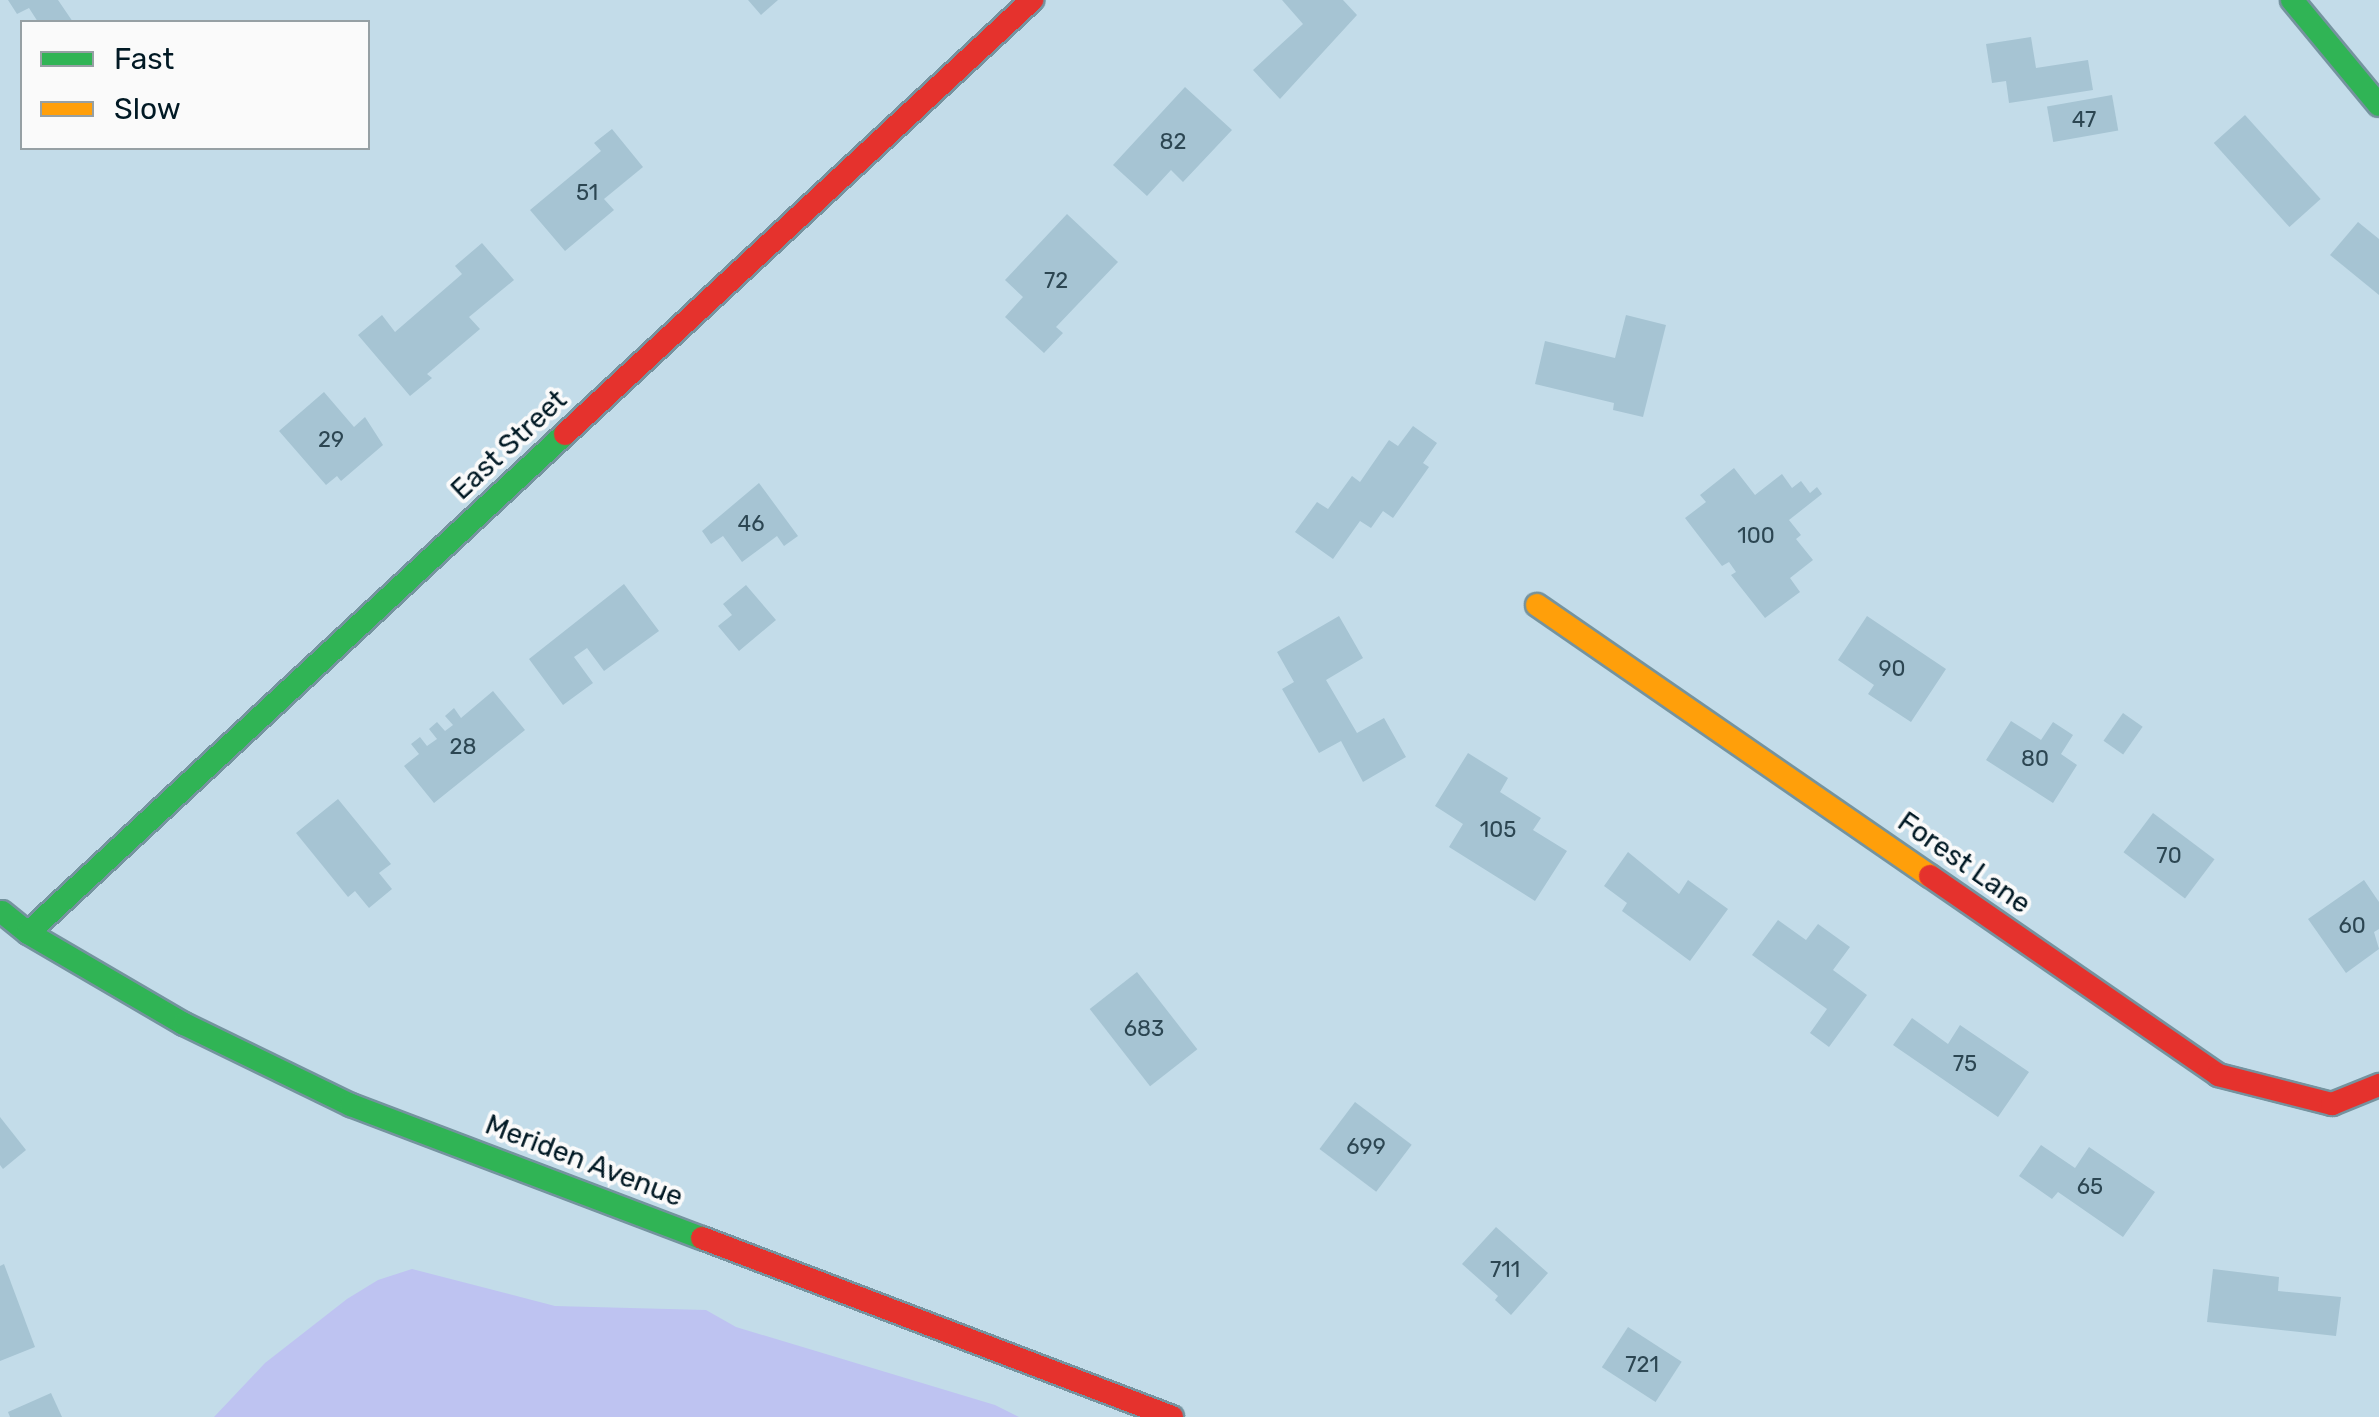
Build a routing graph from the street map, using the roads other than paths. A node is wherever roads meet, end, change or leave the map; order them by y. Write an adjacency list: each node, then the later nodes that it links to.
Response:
1 (1032, 0): 6 (street, East Street)
2 (2292, 0): 3 (street)
3 (2379, 105)
4 (1538, 605): 7 (street, Forest Lane)
5 (0, 910): 6 (street, Meriden Avenue)
6 (28, 933): 8 (street, Meriden Avenue)
7 (2379, 1085)
8 (1172, 1417)

